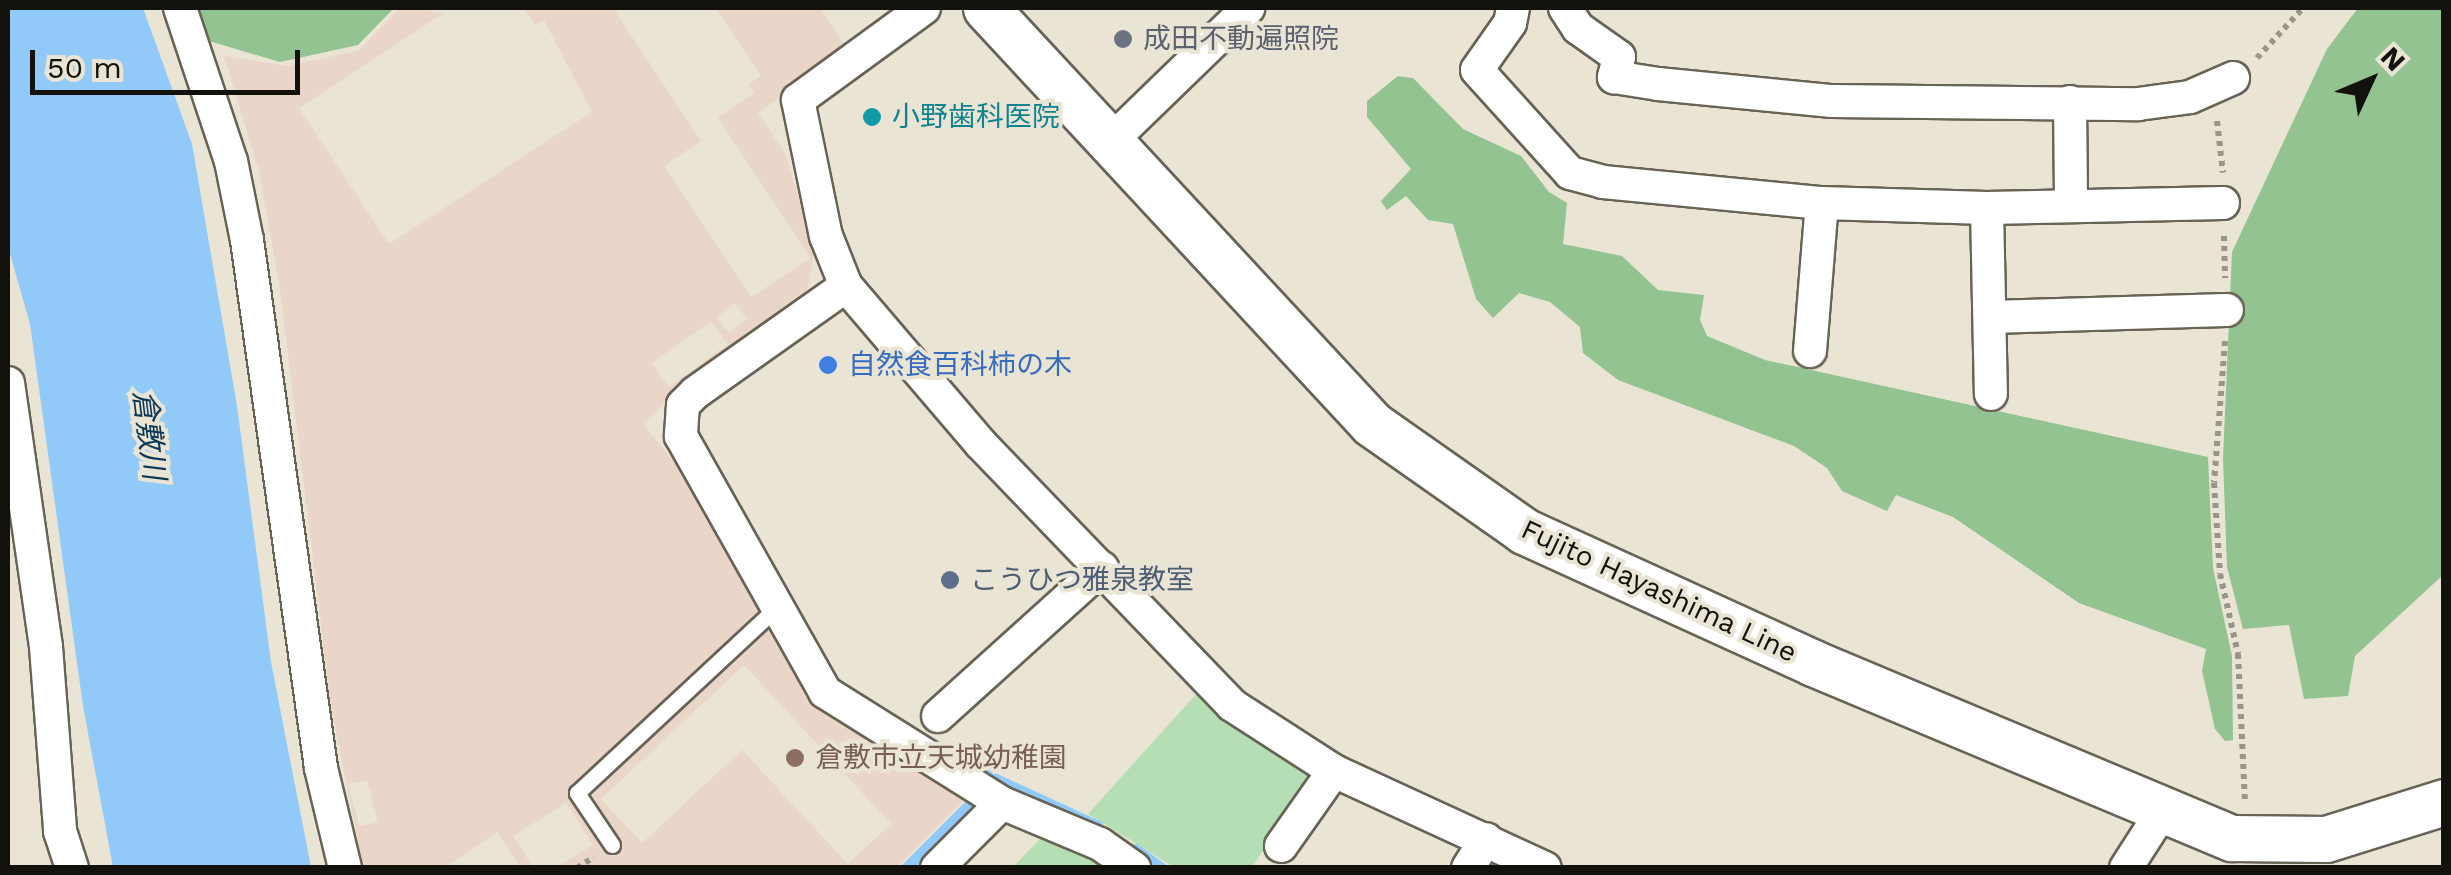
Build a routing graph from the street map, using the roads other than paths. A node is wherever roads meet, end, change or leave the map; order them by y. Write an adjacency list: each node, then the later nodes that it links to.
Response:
1 (180, 8): 32 (street)
2 (924, 8): 14 (street)
3 (986, 8): 9 (main road, Fujito Hayashima Line)
4 (1248, 8): 9 (street)
5 (1513, 8): 10 (street)
6 (1565, 8): 8 (street)
7 (2233, 78): 8 (street)
8 (2070, 102): 11 (street)
9 (1112, 140): 26 (main road, Fujito Hayashima Line)
10 (1822, 203): 13 (street); 17 (street)
11 (2070, 204): 12 (street); 13 (street)
12 (2222, 204)
13 (1987, 208): 16 (street)
14 (846, 286): 20 (street); 21 (street)
15 (2227, 310): 16 (street)
16 (1990, 317): 19 (street)
17 (1810, 352)
18 (8, 383): 31 (street)
19 (1991, 394)
20 (1102, 568): 22 (street); 23 (street)
21 (776, 608): 25 (street); 28 (lane)
22 (938, 716)
23 (1334, 771): 27 (street); 29 (street)
24 (2444, 802): 30 (main road, Fujito Hayashima Line)
25 (1002, 803): 33 (street); 34 (street)
26 (2162, 812): 30 (main road, Fujito Hayashima Line); 37 (street)
27 (1486, 839): 35 (street); 36 (street)
28 (612, 845)
29 (1281, 846)
30 (2250, 849)
31 (72, 868)
32 (345, 868)
33 (937, 868)
34 (1134, 868)
35 (1468, 868)
36 (1544, 868)
37 (2126, 868)

